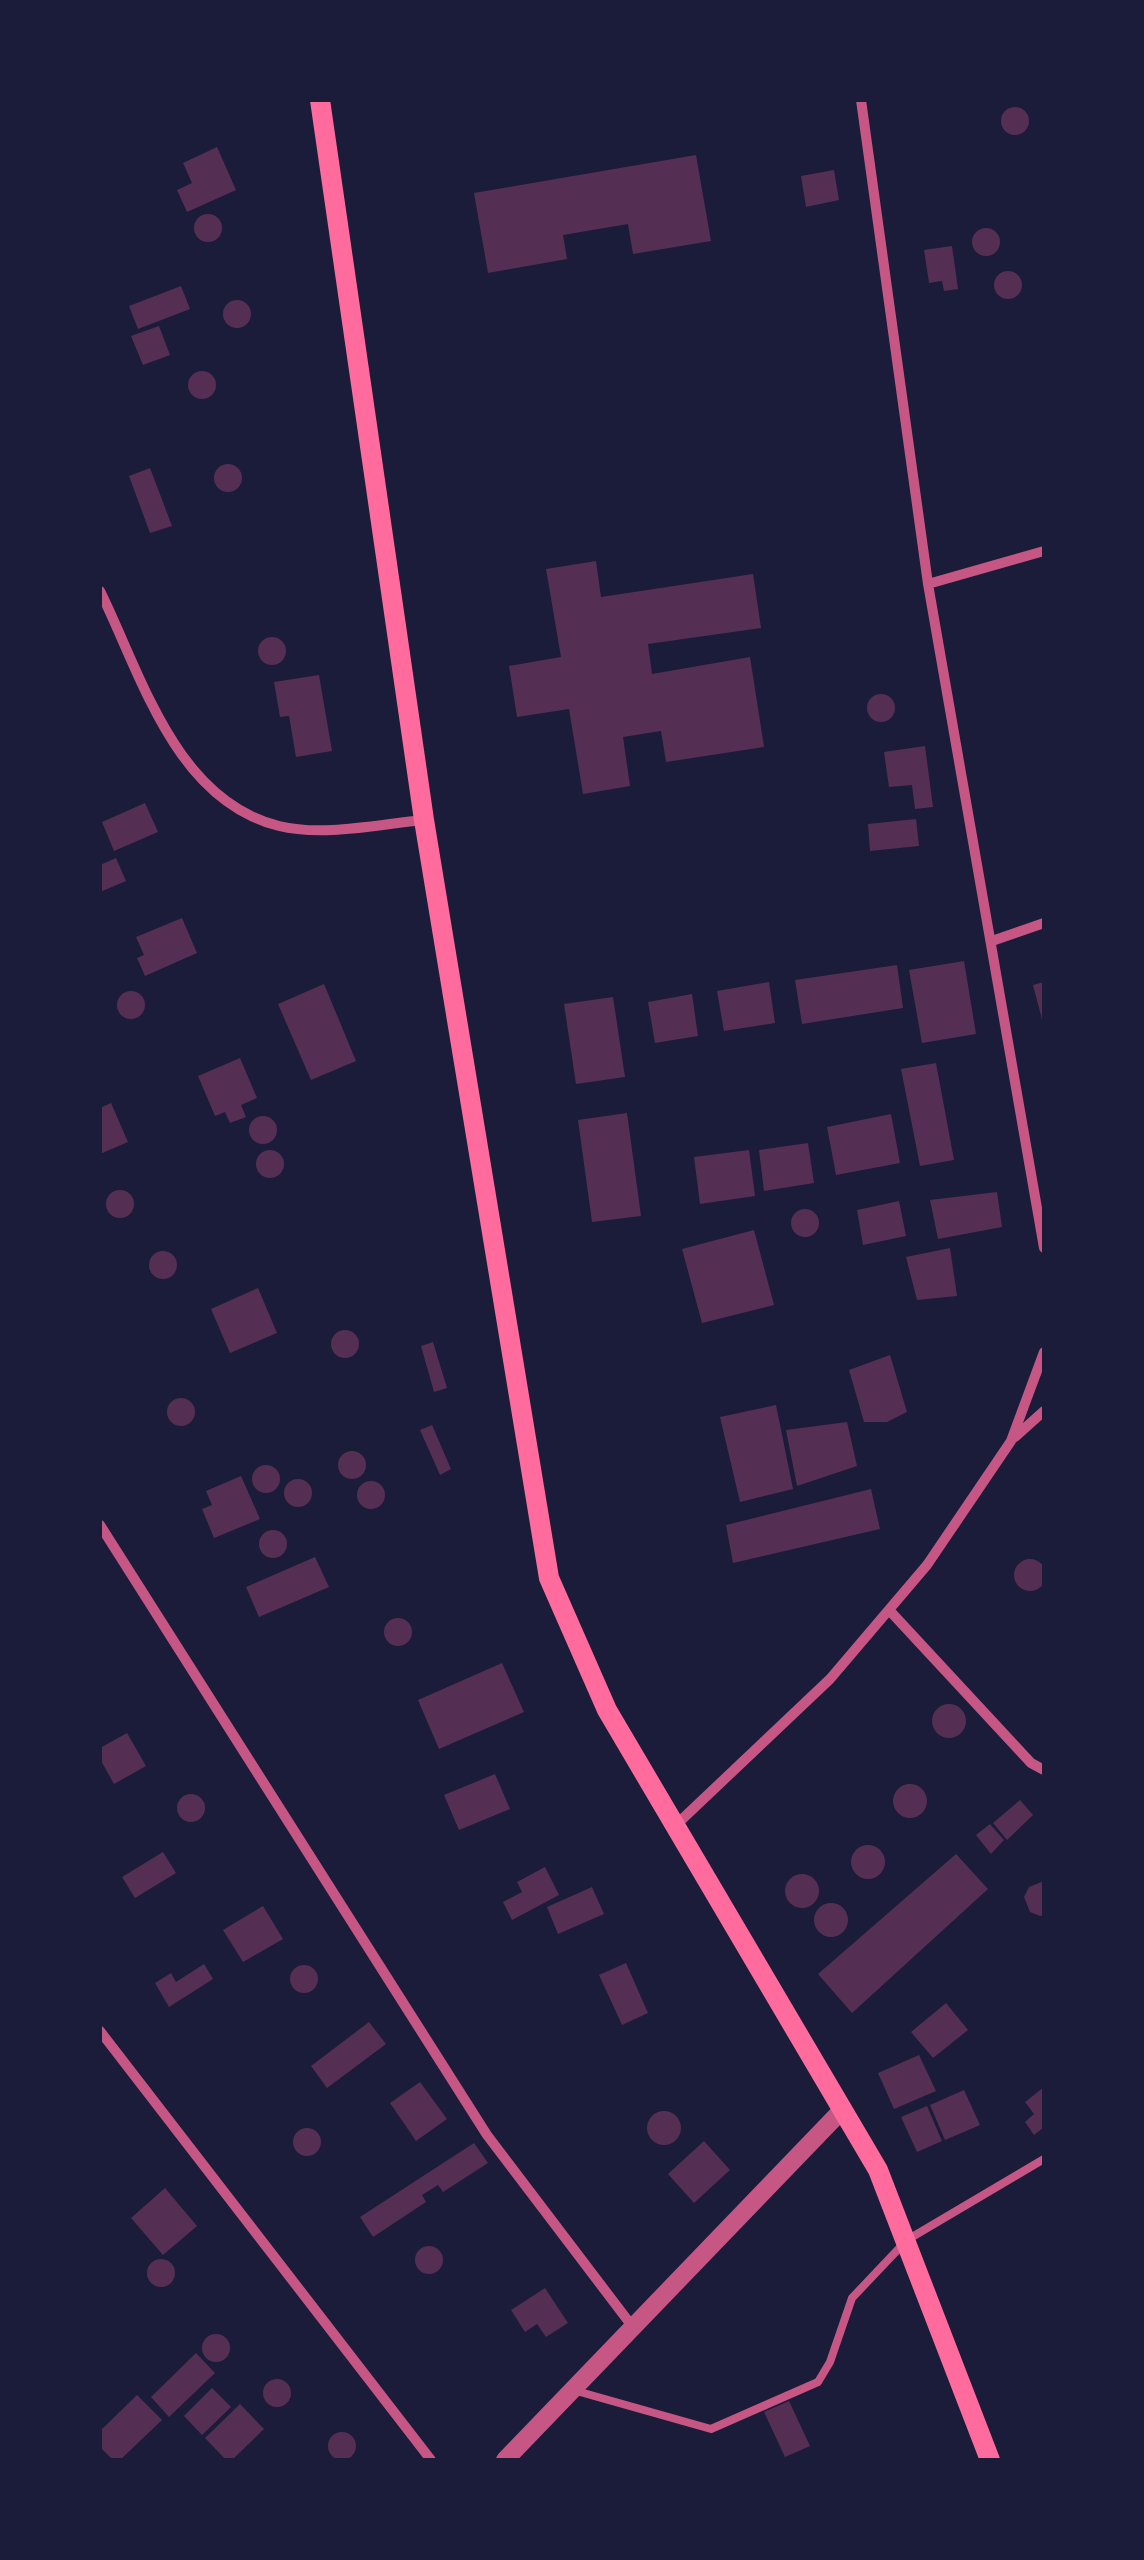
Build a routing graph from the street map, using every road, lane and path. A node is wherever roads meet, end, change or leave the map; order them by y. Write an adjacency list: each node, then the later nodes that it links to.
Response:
1 (320, 100): 6 (main road)
2 (861, 100): 4 (street)
3 (1044, 551): 4 (street)
4 (928, 584): 8 (street)
5 (100, 591): 6 (street)
6 (424, 820): 16 (main road)
7 (1044, 923): 8 (street)
8 (992, 940): 9 (street)
9 (1044, 1248)
10 (1044, 1352): 12 (street)
11 (1044, 1411): 12 (street)
12 (1011, 1441): 14 (street)
13 (100, 1526): 21 (street)
14 (890, 1611): 15 (street); 16 (street)
15 (1044, 1770)
16 (676, 1825): 18 (main road)
17 (100, 2031): 23 (street)
18 (844, 2109): 20 (main road); 21 (street)
19 (1044, 2159): 20 (lane)
20 (907, 2240): 22 (lane); 25 (main road)
21 (632, 2326): 22 (street)
22 (573, 2390): 24 (street)
23 (431, 2460)
24 (505, 2460)
25 (990, 2460)

